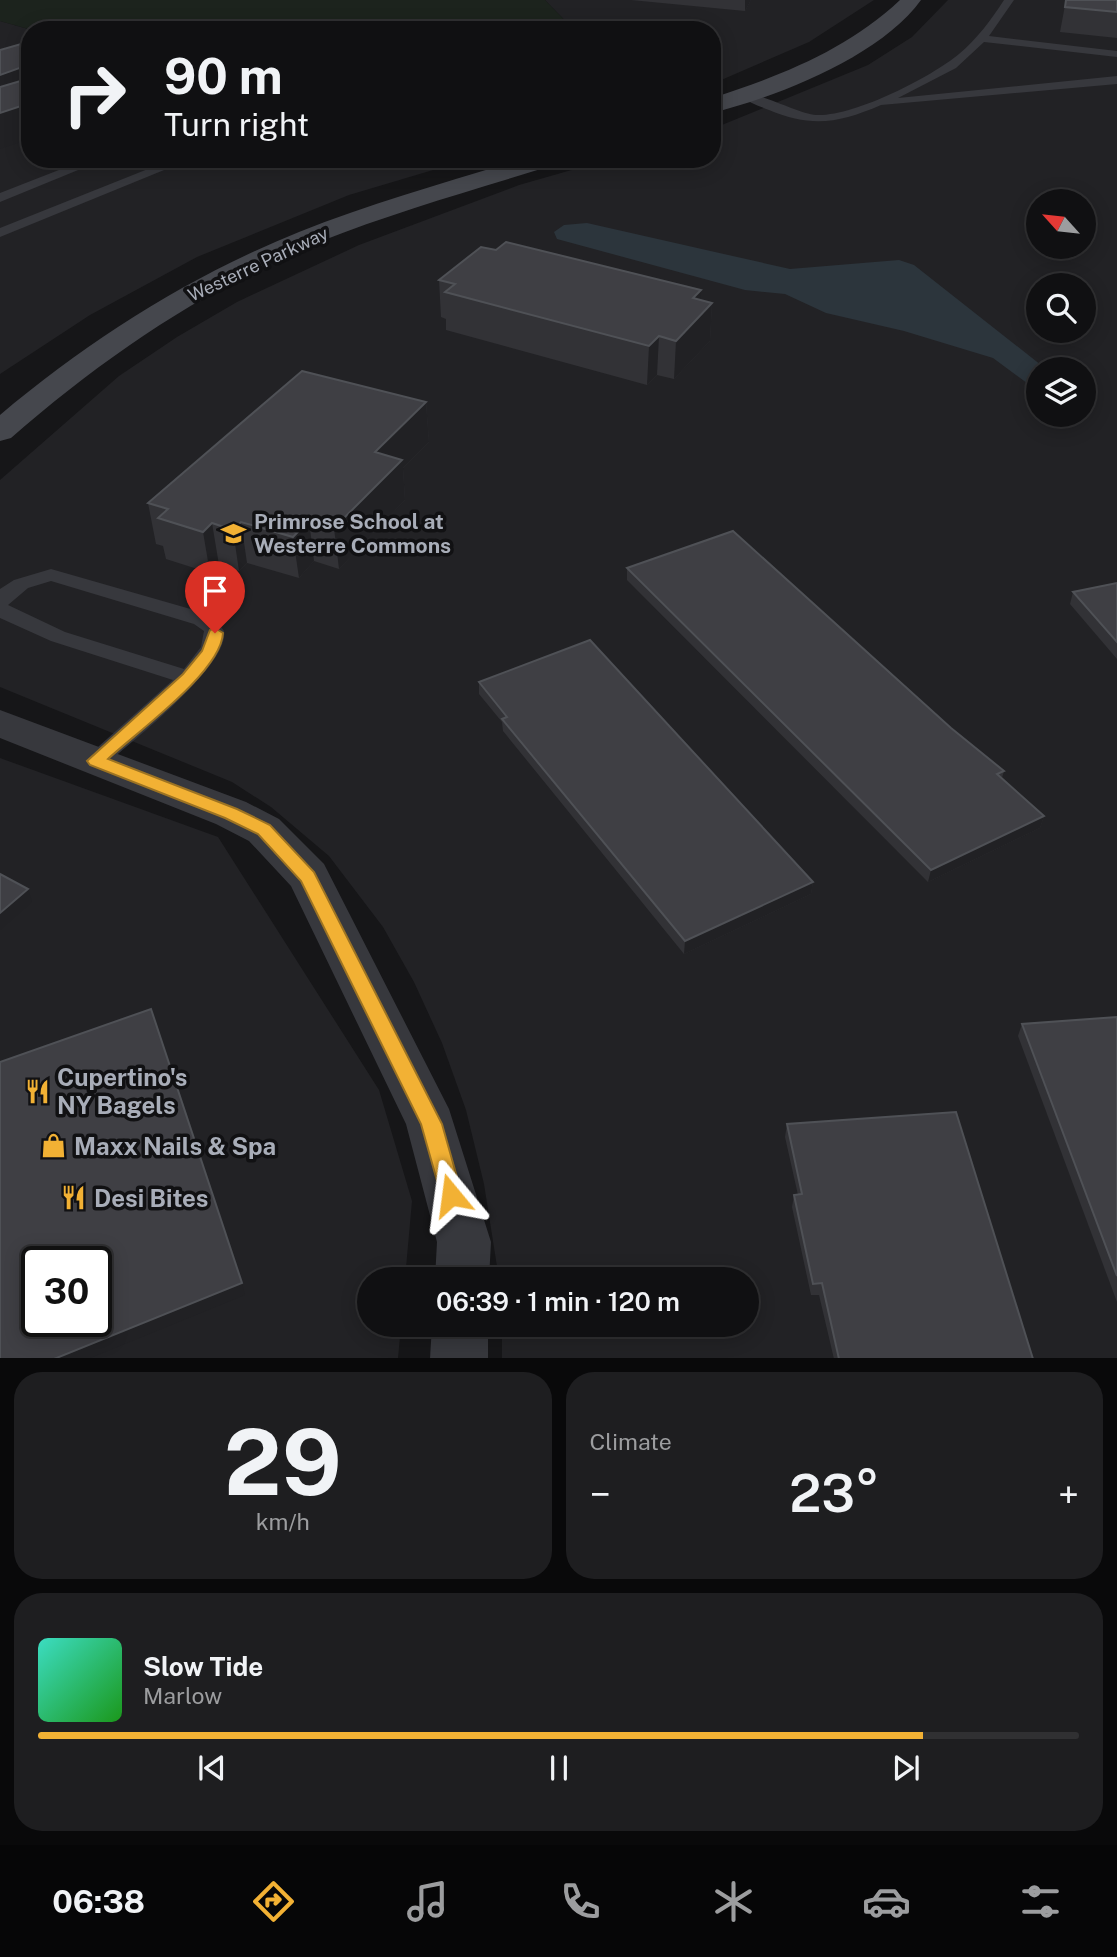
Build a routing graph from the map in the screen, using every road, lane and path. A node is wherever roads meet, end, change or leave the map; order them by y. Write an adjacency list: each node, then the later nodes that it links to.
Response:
1 (911, 0): 6 (street)
2 (1009, 0): 3 (lane)
3 (981, 38): 4 (lane); 8 (lane)
4 (1117, 54)
5 (1117, 80): 8 (lane)
6 (746, 95): 7 (street); 8 (lane)
7 (721, 103)
8 (872, 104)
9 (76, 168): 12 (lane)
10 (162, 168): 13 (lane)
11 (520, 168): 14 (street, Westerre Parkway)
12 (0, 198)
13 (0, 233)
14 (0, 431)
15 (0, 602): 17 (lane)
16 (0, 608): 17 (lane)
17 (188, 678): 19 (lane)
18 (0, 723): 19 (street)
19 (96, 761): 20 (street)
20 (463, 1267)
21 (460, 1337): 22 (street)
22 (459, 1358)

